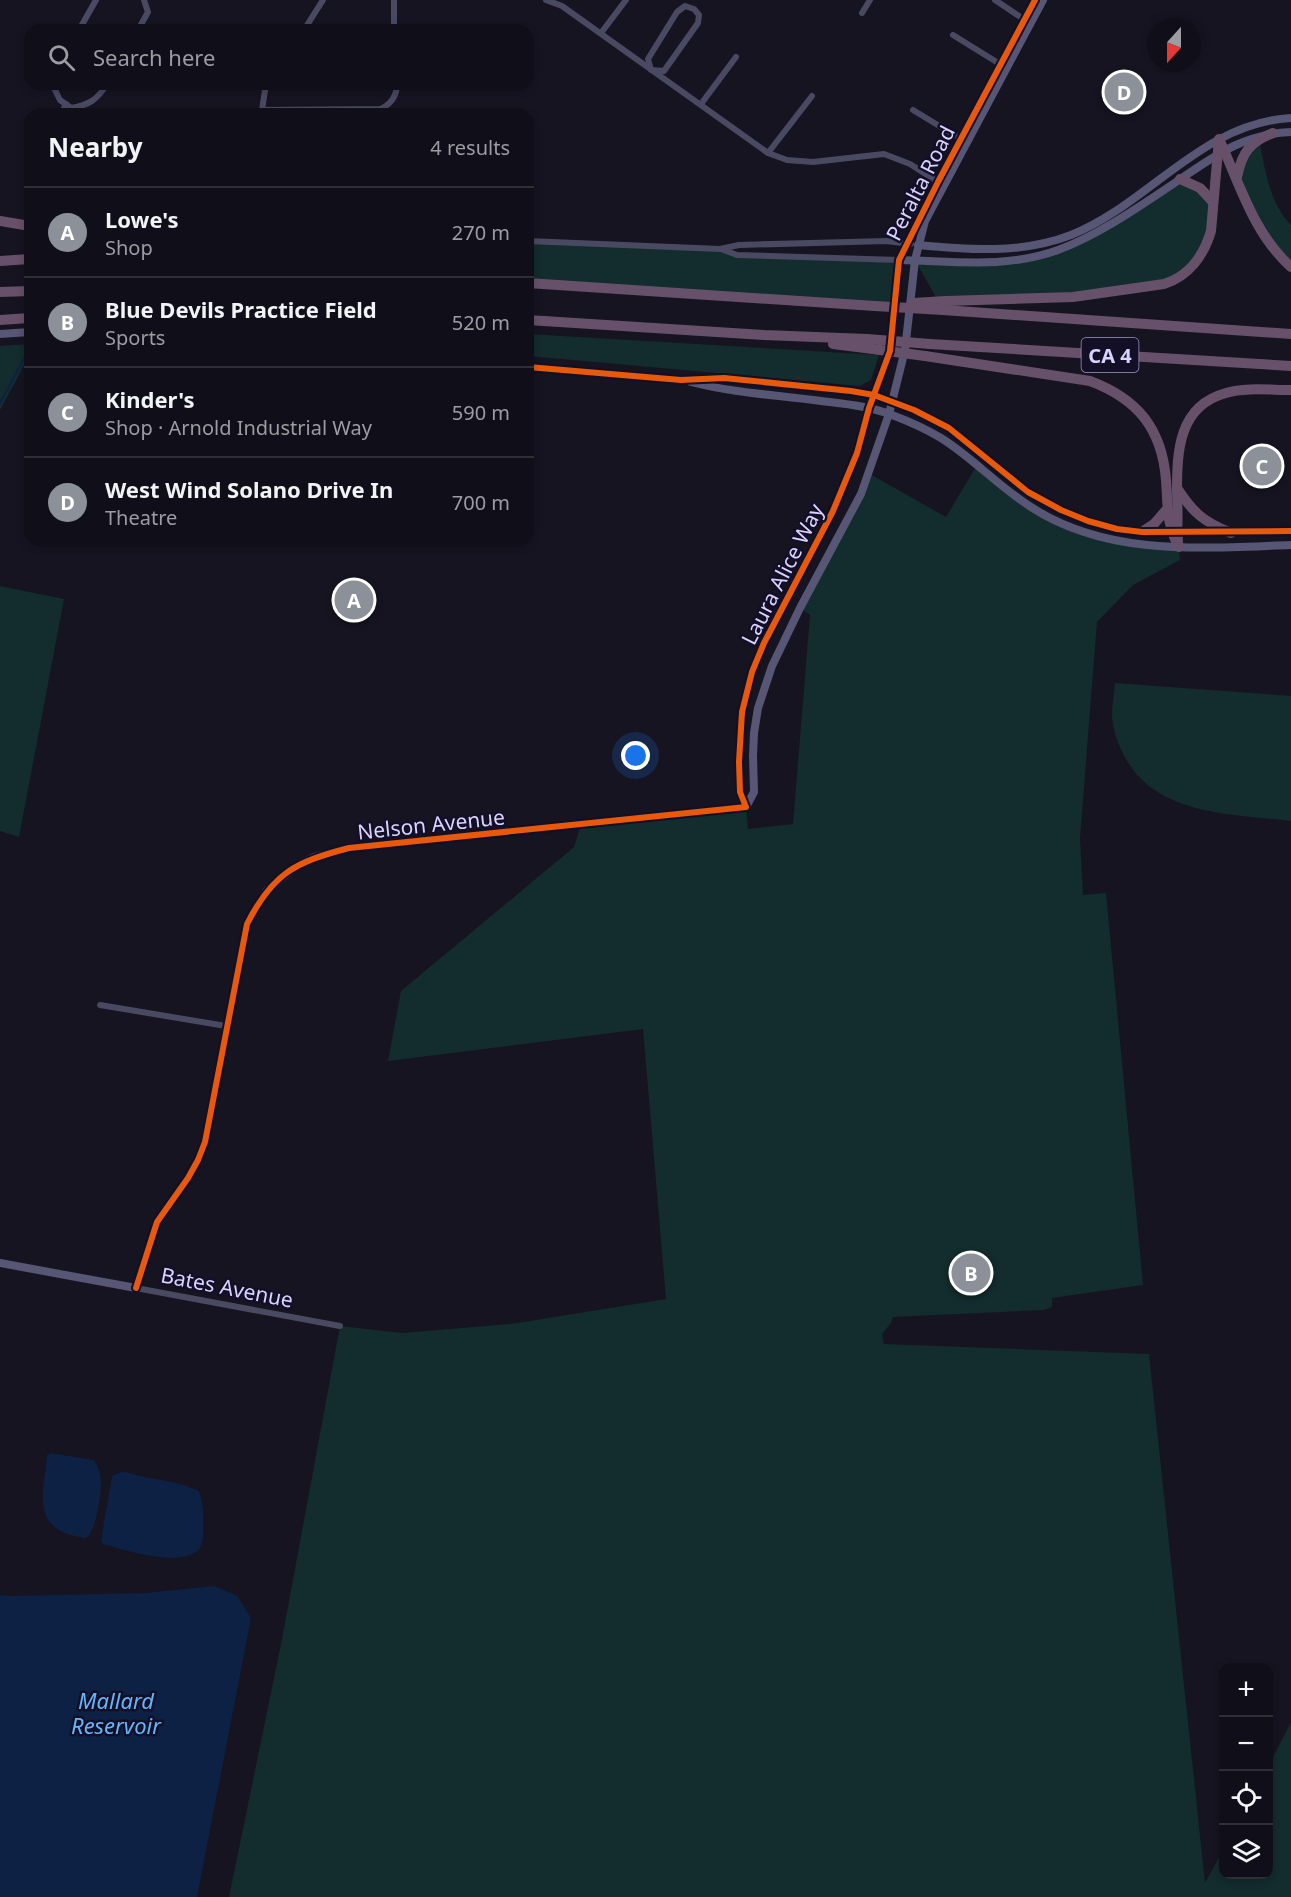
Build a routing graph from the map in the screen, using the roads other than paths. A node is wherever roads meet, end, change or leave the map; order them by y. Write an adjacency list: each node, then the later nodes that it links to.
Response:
1 (96, 0): 13 (street)
2 (144, 0): 14 (street)
3 (323, 0): 15 (street)
4 (394, 0): 16 (street)
5 (546, 0): 17 (street)
6 (626, 0): 17 (street)
7 (870, 0): 11 (street)
8 (995, 0): 12 (street)
9 (1035, 0): 12 (street, Peralta Road)
10 (1043, 0): 12 (street, Peralta Road)
11 (862, 13)
12 (1028, 22): 20 (street, Peralta Road)
13 (82, 24)
14 (141, 24)
15 (308, 24)
16 (394, 24)
17 (601, 33): 21 (street)
18 (953, 35): 20 (street)
19 (736, 57): 28 (street)
20 (1004, 66): 39 (street, Peralta Road)
21 (651, 70): 21 (street); 28 (street)
22 (55, 90): 27 (street)
23 (103, 90): 31 (street)
24 (265, 90): 32 (street)
25 (396, 90): 33 (street)
26 (812, 96): 41 (street)
27 (66, 104): 29 (street); 30 (street)
28 (701, 104): 41 (street)
29 (64, 108)
30 (71, 108)
31 (71, 108)
32 (262, 108)
33 (380, 108)
34 (914, 110): 39 (street)
35 (1291, 118): 38 (street)
36 (1291, 132): 37 (street)
37 (1273, 133): 40 (street); 42 (highway)
38 (1219, 139): 40 (highway); 50 (street)
39 (964, 141): 44 (street, Peralta Road)
40 (1221, 151): 42 (highway); 43 (street); 45 (highway)
41 (768, 153): 44 (street)
42 (1237, 177): 56 (highway)
43 (1180, 179): 45 (highway); 54 (street)
44 (941, 183): 49 (street, Peralta Road); 50 (street, Peralta Road)
45 (1213, 202): 60 (highway)
46 (3, 221): 47 (highway)
47 (24, 225)
48 (534, 241): 51 (street)
49 (908, 243): 50 (street); 51 (street); 53 (street, Peralta Road)
50 (918, 245): 54 (street, Peralta Road)
51 (720, 249): 53 (street)
52 (24, 260): 55 (highway)
53 (899, 260): 54 (street); 72 (street, Peralta Road)
54 (915, 260): 73 (street, Peralta Road)
55 (0, 261)
56 (1291, 267)
57 (534, 283): 60 (highway, CA 4, bridge)
58 (24, 291): 59 (highway)
59 (0, 292)
60 (944, 305): 66 (highway, CA 4)
61 (24, 318): 62 (highway)
62 (0, 320)
63 (534, 320): 67 (highway)
64 (24, 332): 65 (street)
65 (0, 334)
66 (1291, 334)
67 (866, 344): 68 (highway, CA 4, bridge); 77 (highway, bridge)
68 (1291, 366)
69 (534, 368): 70 (street)
70 (681, 380): 72 (street); 74 (street)
71 (1291, 390): 76 (highway)
72 (874, 395): 73 (street); 74 (street, Laura Alice Way)
73 (892, 401): 75 (street, Laura Alice Way); 79 (street)
74 (869, 408): 75 (street); 84 (street, Laura Alice Way)
75 (889, 414): 83 (street); 84 (street, Laura Alice Way)
76 (1177, 488): 80 (highway); 81 (highway)
77 (1167, 509): 79 (highway); 80 (highway)
78 (1291, 531): 81 (street)
79 (1142, 532): 80 (street)
80 (1174, 532): 81 (street); 83 (highway)
81 (1231, 533)
82 (1291, 545): 83 (street)
83 (1179, 547)
84 (746, 807): 86 (street, Nelson Avenue)
85 (100, 1005): 86 (street)
86 (226, 1026): 88 (street, Nelson Avenue)
87 (0, 1263): 88 (street, Bates Avenue)
88 (136, 1288): 89 (street, Bates Avenue)
89 (340, 1326)

